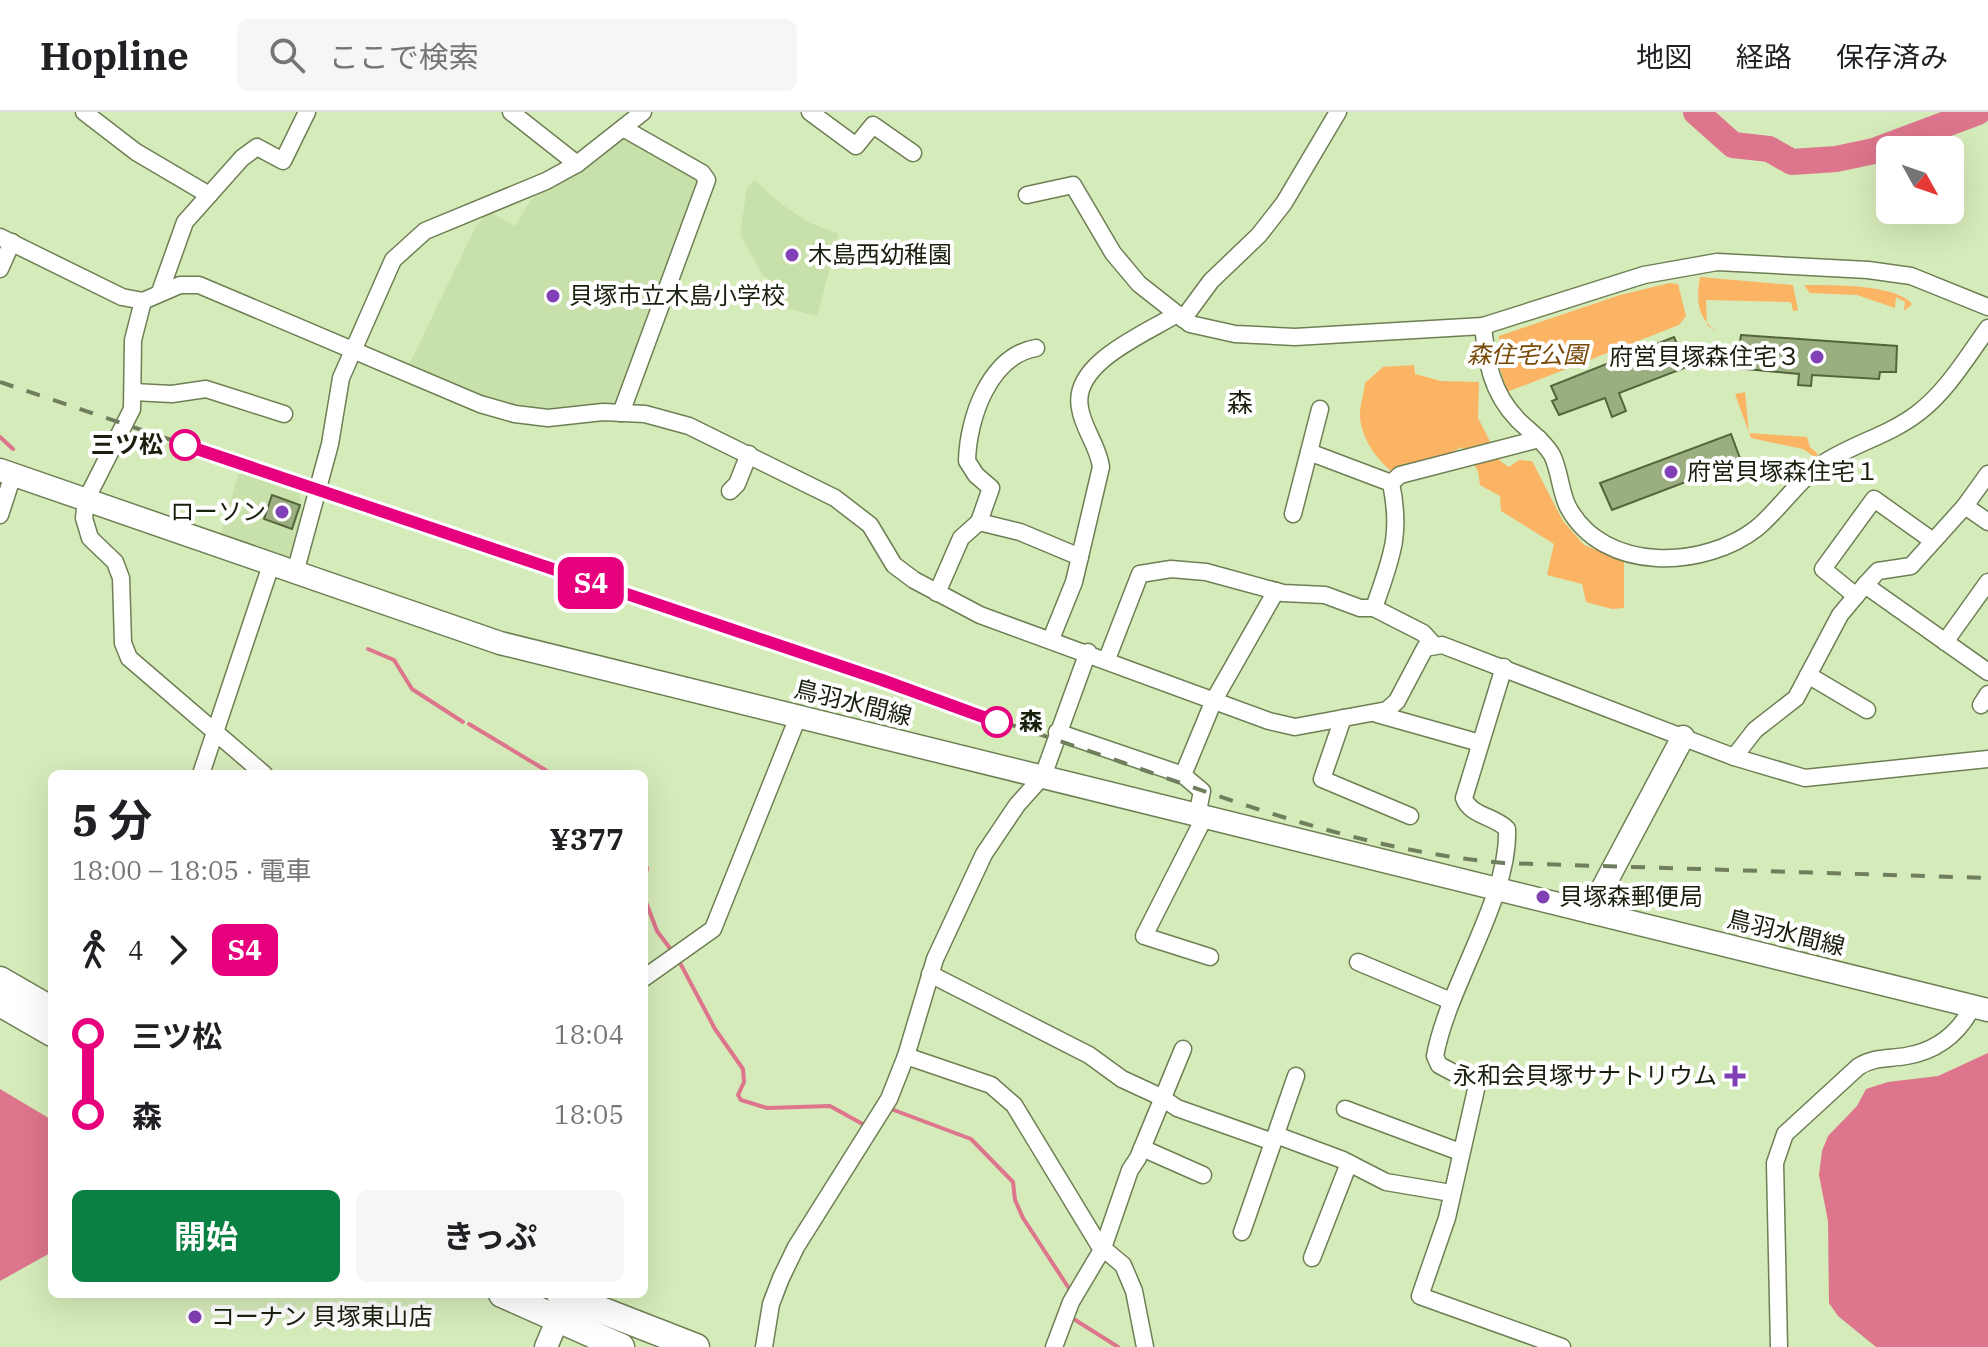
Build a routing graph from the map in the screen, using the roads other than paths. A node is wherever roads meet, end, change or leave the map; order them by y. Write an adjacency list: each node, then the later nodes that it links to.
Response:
1 (84, 112): 10 (street)
2 (307, 112): 10 (street)
3 (511, 112): 9 (street)
4 (643, 112): 7 (street)
5 (810, 112): 8 (street)
6 (1338, 112): 17 (street)
7 (623, 128): 9 (street); 24 (street)
8 (913, 153)
9 (577, 164): 21 (street)
10 (209, 195): 14 (street)
11 (1027, 195): 17 (street)
12 (6, 240): 13 (street); 15 (street)
13 (0, 269)
14 (160, 292): 15 (street); 21 (street)
15 (143, 301): 22 (street)
16 (1988, 307): 18 (street)
17 (1180, 317): 18 (street); 40 (street)
18 (1483, 326): 26 (street)
19 (1988, 328): 26 (street)
20 (1036, 348): 37 (street)
21 (353, 350): 24 (street); 42 (street)
22 (133, 392): 25 (street); 33 (street)
23 (1320, 409): 27 (street)
24 (621, 413): 28 (street)
25 (284, 414)
26 (1539, 439): 31 (street)
27 (1309, 452): 31 (street); 35 (street)
28 (749, 454): 32 (street); 46 (street)
29 (3, 471): 33 (street, 鳥羽水間線); 36 (street)
30 (1988, 474): 34 (street)
31 (1391, 483): 47 (street)
32 (730, 491)
33 (86, 500): 41 (street, 鳥羽水間線); 61 (street)
34 (1965, 506): 38 (street); 39 (street)
35 (1293, 514)
36 (0, 515)
37 (979, 522): 40 (street); 46 (street)
38 (1988, 522)
39 (1933, 541): 44 (street); 44 (street)
40 (1080, 557): 48 (street)
41 (271, 565): 42 (street, 鳥羽水間線); 61 (street)
42 (295, 573): 59 (street, 鳥羽水間線)
43 (1988, 582): 49 (street)
44 (1861, 590): 49 (street); 55 (street)
45 (1276, 591): 47 (street); 52 (street); 56 (street)
46 (937, 593): 48 (street)
47 (1374, 608): 50 (street)
48 (1051, 639): 51 (street)
49 (1945, 642): 54 (street)
50 (1434, 645): 53 (street); 58 (street)
51 (1088, 652): 52 (street); 62 (street)
52 (1107, 659): 56 (street)
53 (1504, 667): 63 (street); 64 (street)
54 (1988, 672)
55 (1808, 675): 57 (street); 65 (street)
56 (1214, 700): 60 (street); 69 (street)
57 (1867, 710)
58 (1377, 714): 60 (street); 64 (street)
59 (798, 717): 70 (street, 鳥羽水間線); 78 (street)
60 (1343, 718): 71 (street)
61 (216, 730): 67 (street); 68 (street)
62 (1057, 732): 69 (street); 70 (street)
63 (1683, 737): 65 (street); 74 (street)
64 (1480, 743): 73 (street)
65 (1734, 757): 66 (street)
66 (1988, 759)
67 (202, 770)
68 (260, 770)
69 (1183, 775): 72 (street)
70 (1043, 776): 72 (street, 鳥羽水間線); 77 (street)
71 (1410, 816)
72 (1201, 817): 73 (street, 鳥羽水間線); 75 (street)
73 (1496, 889): 74 (street, 鳥羽水間線); 80 (street)
74 (1590, 912): 83 (street, 鳥羽水間線)
75 (1210, 957)
76 (1358, 962): 80 (street)
77 (930, 974): 86 (street); 88 (street)
78 (648, 975)
79 (0, 980): 82 (main road)
80 (1451, 1001): 92 (street)
81 (0, 1003): 84 (main road)
82 (48, 1008)
83 (1981, 1008): 108 (street)
84 (48, 1031)
85 (1183, 1049): 88 (street)
86 (906, 1056): 97 (street); 104 (street)
87 (1296, 1076): 90 (street)
88 (1161, 1097): 90 (street); 91 (street)
89 (1345, 1109): 92 (street)
90 (1274, 1139): 93 (street); 96 (street)
91 (1142, 1148): 94 (street); 97 (street)
92 (1460, 1152): 95 (street)
93 (1349, 1163): 95 (street); 98 (street)
94 (1203, 1175)
95 (1451, 1193): 107 (street)
96 (1242, 1232)
97 (1103, 1248): 105 (street); 106 (street)
98 (1312, 1258)
99 (526, 1298): 100 (main road)
100 (561, 1304): 101 (street); 102 (main road); 103 (main road)
101 (546, 1347)
102 (621, 1347)
103 (696, 1347)
104 (764, 1347)
105 (1054, 1347)
106 (1145, 1347)
107 (1562, 1347)
108 (1779, 1347)

